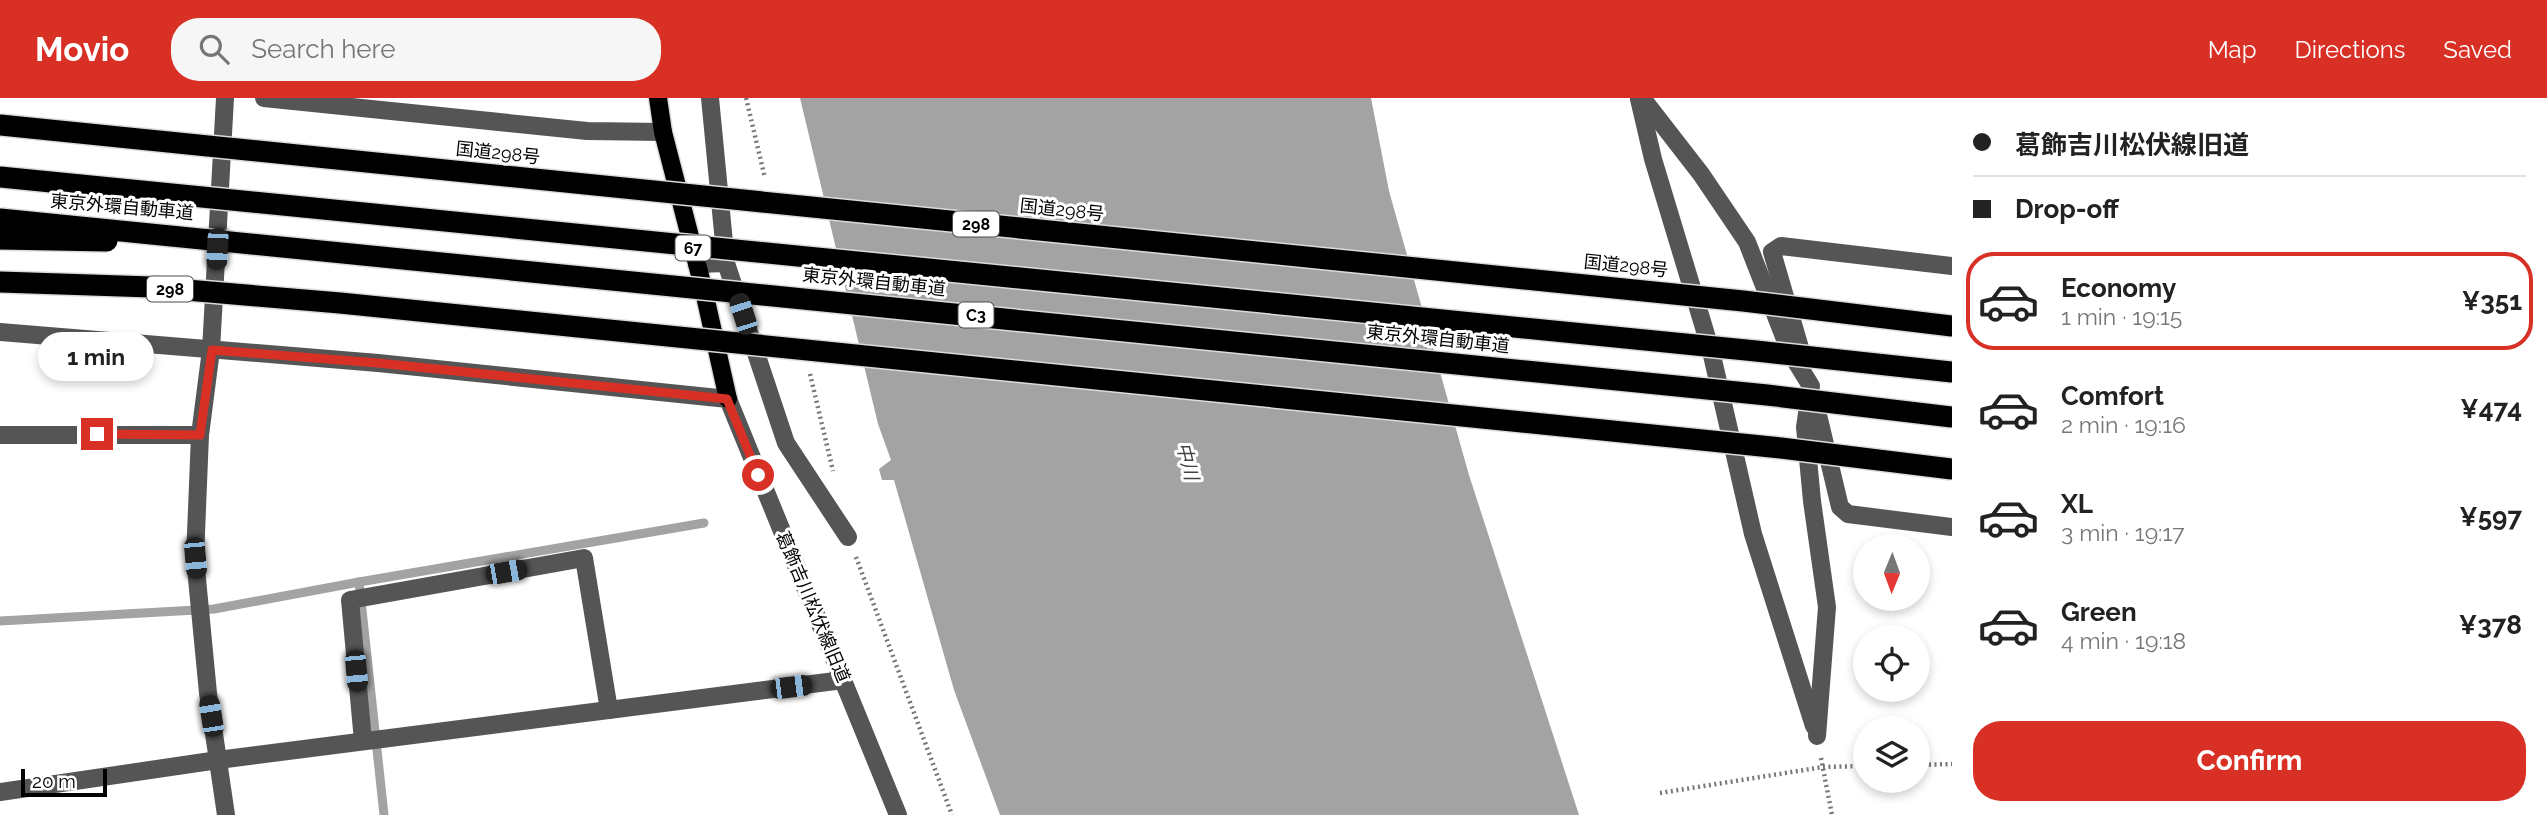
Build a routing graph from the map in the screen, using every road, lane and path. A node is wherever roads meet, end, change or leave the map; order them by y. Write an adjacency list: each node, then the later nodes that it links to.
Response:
1 (225, 98): 20 (street)
2 (264, 98): 8 (street)
3 (658, 98): 8 (main road, 67)
4 (709, 98): 14 (street)
5 (746, 98): 10 (path)
6 (1641, 98): 23 (street); 34 (street)
7 (0, 125): 18 (highway, 国道298号 / 298, bridge)
8 (663, 132): 15 (main road, 67)
9 (0, 177): 22 (highway, 東京外環自動車道, bridge)
10 (768, 191)
11 (0, 219): 13 (highway, 東京外環自動車道 / C3, bridge)
12 (0, 239): 13 (highway, bridge)
13 (273, 245): 25 (highway, 東京外環自動車道 / C3, bridge)
14 (726, 262): 15 (street); 31 (street)
15 (697, 264): 24 (main road, 67)
16 (1952, 266): 23 (street)
17 (0, 282): 28 (highway, 298, bridge)
18 (1952, 326)
19 (0, 332): 20 (street)
20 (212, 350): 24 (street); 27 (street)
21 (808, 364): 29 (path)
22 (1952, 372)
23 (1811, 386): 30 (street); 34 (street)
24 (727, 399): 32 (street, 葛飾吉川松伏線旧道)
25 (1952, 417)
26 (0, 435): 27 (street)
27 (200, 435): 36 (street)
28 (1952, 469)
29 (836, 484)
30 (1952, 527)
31 (848, 537): 45 (path)
32 (843, 680): 33 (street); 44 (street, 葛飾吉川松伏線旧道)
33 (609, 710): 35 (street); 35 (street)
34 (1817, 736): 40 (path)
35 (363, 741): 36 (street)
36 (218, 760): 41 (street); 43 (street)
37 (1952, 764): 38 (path)
38 (1930, 765)
39 (1853, 766): 40 (path)
40 (1823, 767): 42 (path); 46 (path)
41 (0, 792)
42 (1660, 793)
43 (226, 815)
44 (898, 815)
45 (952, 815)
46 (1832, 815)

